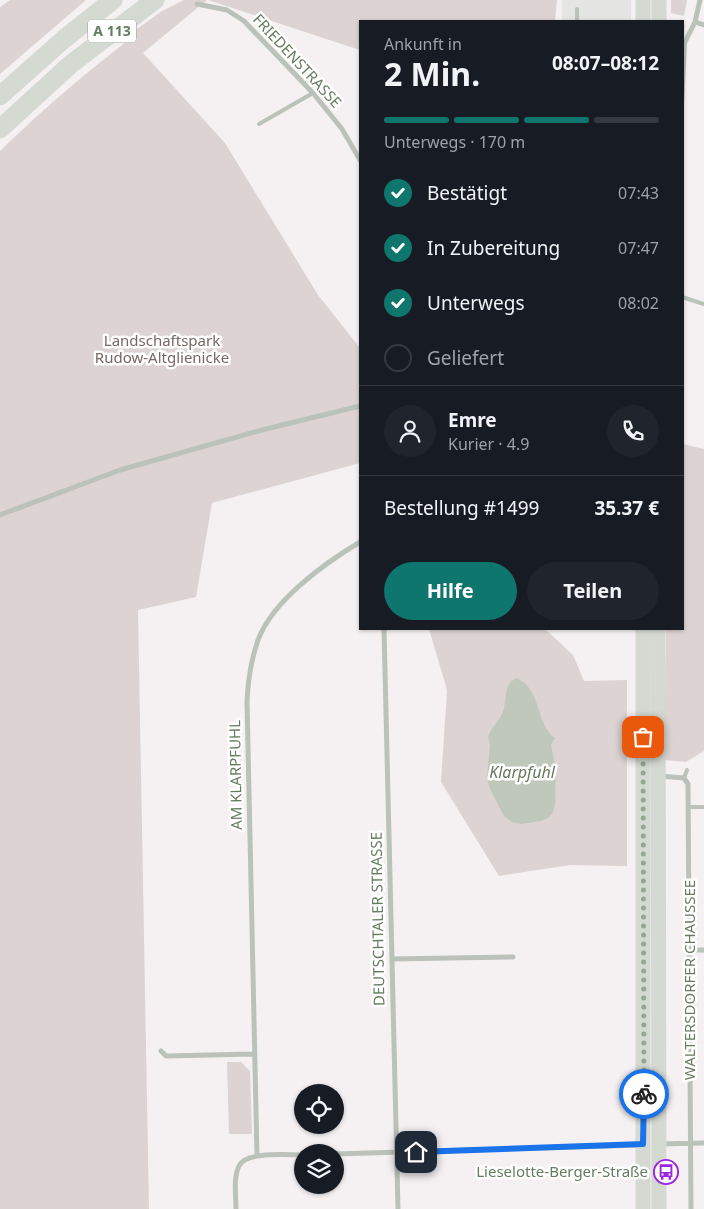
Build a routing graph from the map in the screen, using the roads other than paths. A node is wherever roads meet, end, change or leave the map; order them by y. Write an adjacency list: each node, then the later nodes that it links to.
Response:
1 (113, 0): 16 (highway, A 113)
2 (155, 0): 18 (highway, A 113)
3 (644, 0): 9 (main road)
4 (659, 0): 10 (main road)
5 (700, 0): 11 (street)
6 (197, 4): 15 (street, FRIEDENSTRASSE)
7 (577, 9): 8 (lane)
8 (577, 20)
9 (643, 20)
10 (659, 20)
11 (695, 22): 12 (street); 13 (street)
12 (704, 25)
13 (685, 42): 14 (lane)
14 (684, 63)
15 (313, 93): 17 (lane); 19 (street, FRIEDENSTRASSE)
16 (0, 96)
17 (259, 124)
18 (0, 129)
19 (359, 158)
20 (684, 298): 21 (lane)
21 (704, 304)
22 (359, 406): 23 (street)
23 (0, 515)
24 (359, 543): 38 (street, AM KLARPFUHL)
25 (384, 630): 36 (street, DEUTSCHTALER STRASSE)
26 (643, 630): 29 (main road, WALTERSDORFER CHAUSSEE)
27 (658, 630): 29 (main road, WALTERSDORFER CHAUSSEE)
28 (687, 770): 30 (lane)
29 (651, 776): 30 (street); 41 (main road, WALTERSDORFER CHAUSSEE); 42 (main road, WALTERSDORFER CHAUSSEE)
30 (684, 778): 31 (street, WALTERSDORFER CHAUSSEE)
31 (689, 807): 32 (lane); 33 (street, WALTERSDORFER CHAUSSEE)
32 (704, 807)
33 (690, 950): 34 (street); 39 (street, WALTERSDORFER CHAUSSEE)
34 (704, 950)
35 (513, 957): 36 (street)
36 (392, 959): 43 (street, DEUTSCHTALER STRASSE)
37 (161, 1051): 38 (street)
38 (254, 1054): 46 (street, AM KLARPFUHL)
39 (690, 1142): 40 (street); 42 (street); 51 (street, WALTERSDORFER CHAUSSEE)
40 (704, 1143)
41 (643, 1144): 42 (street); 43 (street); 49 (main road, WALTERSDORFER CHAUSSEE)
42 (660, 1144): 50 (main road, WALTERSDORFER CHAUSSEE)
43 (397, 1153): 44 (street); 48 (street, DEUTSCHTALER STRASSE)
44 (344, 1154)
45 (294, 1155): 46 (street)
46 (257, 1156): 47 (street)
47 (236, 1209)
48 (398, 1209)
49 (643, 1209)
50 (659, 1209)
51 (691, 1209)

